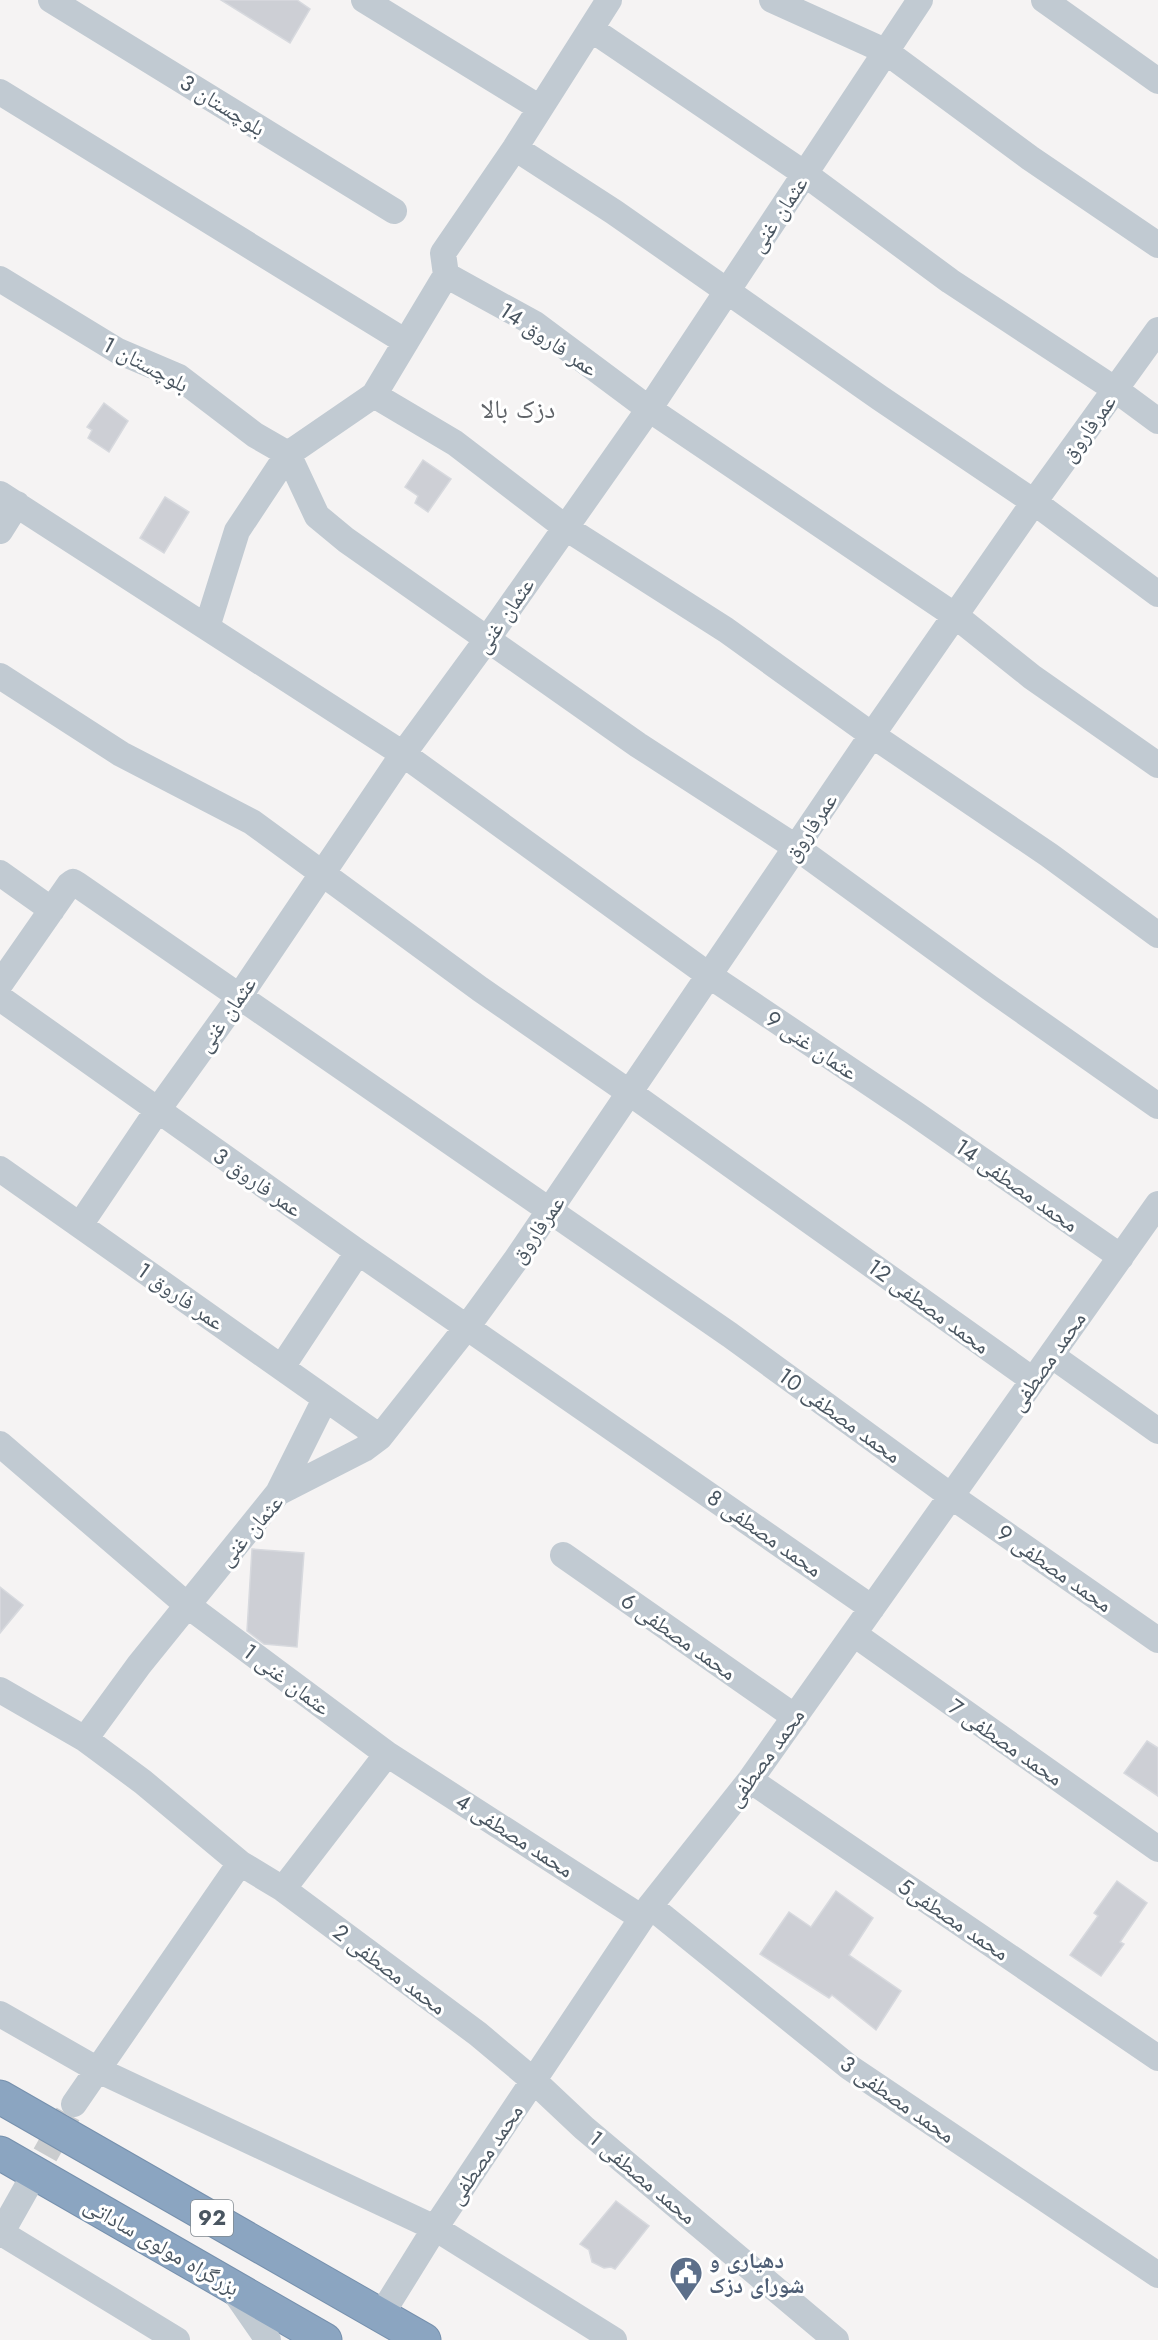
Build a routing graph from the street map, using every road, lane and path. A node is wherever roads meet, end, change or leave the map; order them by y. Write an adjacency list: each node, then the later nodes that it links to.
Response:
1 (51, 0): 14 (street, بلوچستان 3)
2 (364, 0): 11 (street)
3 (609, 0): 7 (street)
4 (772, 0): 8 (street)
5 (920, 0): 8 (street, عثمان غنی)
6 (1044, 0): 9 (street)
7 (591, 29): 11 (street); 13 (street)
8 (885, 51): 13 (street, عثمان غنی); 15 (street)
9 (1158, 81)
10 (0, 92): 20 (street)
11 (540, 108): 12 (street)
12 (514, 148): 16 (street); 18 (street)
13 (805, 174): 18 (street, عثمان غنی); 21 (street)
14 (394, 211)
15 (1158, 245)
16 (446, 275): 20 (street); 23 (street, عمر فاروق 14)
17 (0, 279): 25 (street, بلوچستان 1)
18 (727, 290): 23 (street, عثمان غنی); 27 (street)
19 (1158, 330): 21 (street, عمرفاروق)
20 (406, 342): 22 (street)
21 (1116, 390): 24 (street); 27 (street, عمرفاروق)
22 (374, 395): 25 (street); 28 (street)
23 (649, 409): 28 (street, عثمان غنی); 31 (street, عمر فاروق 14)
24 (1158, 421)
25 (288, 454): 32 (street); 33 (street)
26 (8, 499): 29 (street); 32 (street, عثمان غنی 9)
27 (1034, 502): 30 (street); 31 (street, عمرفاروق)
28 (566, 528): 33 (street, عثمان غنی); 35 (street)
29 (0, 531)
30 (1158, 594)
31 (957, 617): 35 (street, عمرفاروق); 37 (street, عمر فاروق 14)
32 (207, 627): 36 (street, عثمان غنی 9)
33 (488, 638): 36 (street, عثمان غنی); 38 (street)
34 (0, 676): 40 (street, محمد مصطفی 12)
35 (872, 735): 38 (street, عمرفاروق); 42 (street)
36 (403, 754): 40 (street, عثمان غنی); 43 (street, عثمان غنی 9)
37 (1158, 765)
38 (797, 848): 43 (street, عمرفاروق); 48 (street)
39 (0, 873): 41 (street)
40 (322, 874): 45 (street, عثمان غنی); 47 (street, محمد مصطفی 12)
41 (52, 910): 44 (street); 45 (street, محمد مصطفی 10)
42 (1158, 935)
43 (710, 976): 47 (street, عمرفاروق); 50 (street, عثمان غنی 9)
44 (0, 984)
45 (239, 997): 49 (street, عثمان غنی); 52 (street, محمد مصطفی 10)
46 (0, 998): 49 (street, عمر فاروق 3)
47 (630, 1094): 52 (street, عمرفاروق); 60 (street, محمد مصطفی 12)
48 (1158, 1106)
49 (157, 1111): 54 (street, عثمان غنی); 55 (street, عمر فاروق 3)
50 (914, 1113): 56 (street, محمد مصطفی 14)
51 (0, 1169): 54 (street, عمر فاروق 1)
52 (549, 1210): 57 (street, عمرفاروق); 66 (street, محمد مصطفی 10)
53 (1155, 1214): 56 (street, محمد مصطفی)
54 (80, 1225): 59 (street, عمر فاروق 1)
55 (358, 1252): 57 (street, عمر فاروق 3); 59 (street)
56 (1121, 1257): 58 (street, محمد مصطفی)
57 (467, 1327): 63 (street, عثمان غنی); 69 (street, محمد مصطفی 8)
58 (1051, 1355): 60 (street, محمد مصطفی); 62 (street)
59 (282, 1367): 61 (street, عمر فاروق 1)
60 (1033, 1380): 66 (street, محمد مصطفی)
61 (326, 1399): 63 (street, عمر فاروق 1); 65 (street)
62 (1158, 1431)
63 (380, 1437): 65 (street, عثمان غنی)
64 (0, 1444): 68 (street, عثمان غنی 1)
65 (278, 1493): 68 (street, عثمان غنی)
66 (951, 1496): 69 (street, محمد مصطفی); 71 (street, محمد مصطفی 9)
67 (563, 1555): 73 (street, محمد مصطفی 6)
68 (187, 1605): 74 (street, عثمان غنی); 75 (street, عثمان غنی 1)
69 (872, 1608): 70 (street, محمد مصطفی)
70 (854, 1634): 73 (street, محمد مصطفی); 77 (street, محمد مصطفی 7)
71 (1158, 1641)
72 (0, 1690): 74 (street, محمد مصطفی 2)
73 (795, 1717): 76 (street, محمد مصطفی)
74 (85, 1739): 78 (street, محمد مصطفی 2)
75 (387, 1754): 79 (street); 80 (street, محمد مصطفی 4)
76 (750, 1780): 80 (street, محمد مصطفی); 82 (street, محمد مصطفی5)
77 (1158, 1849)
78 (240, 1863): 79 (street, محمد مصطفی 2); 83 (street)
79 (283, 1889): 84 (street, محمد مصطفی 2)
80 (646, 1912): 84 (street, محمد مصطفی); 91 (street, محمد مصطفی 3)
81 (0, 2014): 83 (street)
82 (1158, 2058)
83 (98, 2070): 86 (street); 89 (street)
84 (534, 2081): 89 (street, محمد مصطفی); 99 (street, محمد مصطفی 1)
85 (0, 2097): 93 (highway, 92)
86 (74, 2104)
87 (0, 2153): 92 (highway, بزرگراه مولوی ساداتی / 92)
88 (0, 2200): 90 (street)
89 (435, 2228): 93 (street, محمد مصطفی); 98 (street)
90 (1, 2233): 94 (street)
91 (1158, 2275)
92 (230, 2286): 95 (street); 96 (highway, بزرگراه مولوی ساداتی / 92)
93 (381, 2315): 97 (highway, 92)
94 (177, 2340)
95 (268, 2340)
96 (325, 2340)
97 (424, 2340)
98 (614, 2340)
99 (836, 2340)

